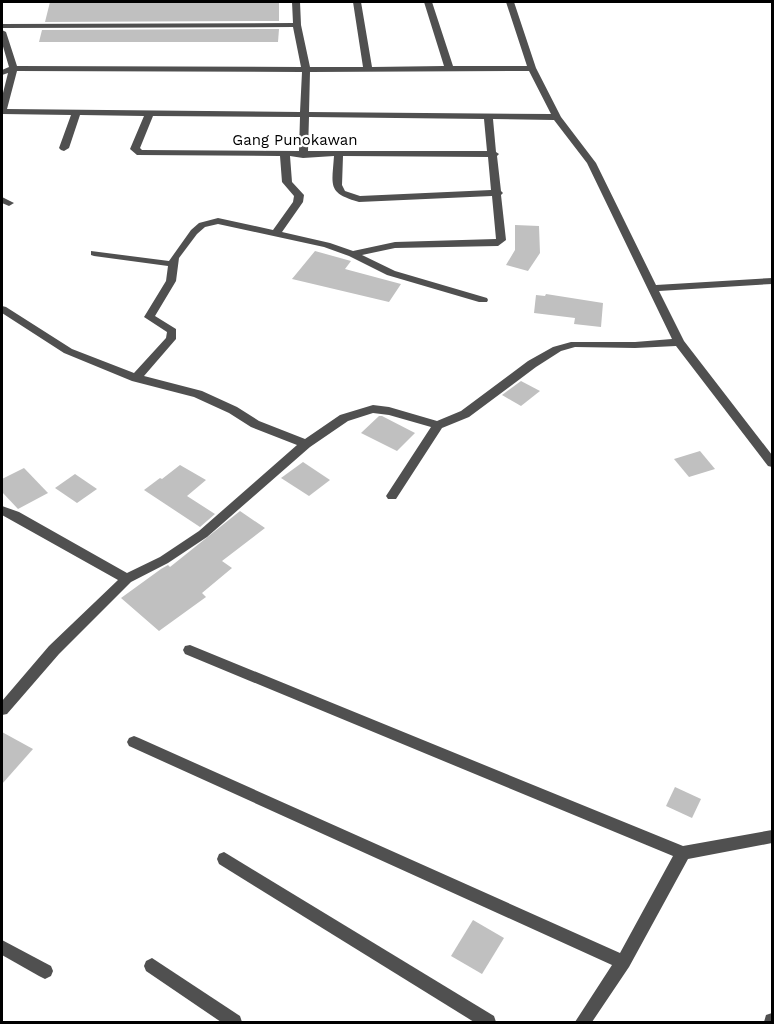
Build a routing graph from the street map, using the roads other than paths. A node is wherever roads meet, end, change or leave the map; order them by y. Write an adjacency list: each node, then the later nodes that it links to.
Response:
1 (296, 2): 5 (street)
2 (357, 2): 10 (street)
3 (428, 2): 11 (street)
4 (510, 2): 9 (street)
5 (297, 25): 6 (street); 12 (street)
6 (2, 26)
7 (2, 32): 8 (street)
8 (14, 68): 12 (street); 13 (street); 14 (street)
9 (532, 68): 11 (street); 19 (street)
10 (368, 69): 11 (street); 12 (street)
11 (449, 69)
12 (306, 70): 17 (street)
13 (2, 73)
14 (2, 111): 15 (street)
15 (76, 114): 16 (street); 20 (street)
16 (148, 114): 17 (street); 22 (street, Gang Punokawan)
17 (304, 114): 18 (street); 23 (street)
18 (488, 116): 19 (street); 21 (street)
19 (557, 117): 31 (street)
20 (64, 148)
21 (494, 154): 24 (street, Gang Punokawan); 25 (street)
22 (285, 155): 23 (street, Gang Punokawan); 26 (street)
23 (303, 155): 24 (street, Gang Punokawan)
24 (339, 155): 25 (street)
25 (498, 193): 28 (street)
26 (277, 232): 28 (street); 29 (street)
27 (94, 253): 29 (street)
28 (352, 254): 32 (street)
29 (172, 264): 35 (street)
30 (772, 281): 31 (street)
31 (654, 288): 34 (street)
32 (483, 300)
33 (2, 309): 35 (street)
34 (679, 342): 36 (street); 38 (street)
35 (136, 378): 37 (street)
36 (438, 425): 37 (street); 39 (street)
37 (306, 444): 41 (street)
38 (772, 462)
39 (392, 496)
40 (2, 510): 41 (street)
41 (127, 579): 43 (street)
42 (190, 650): 46 (street)
43 (2, 710)
44 (135, 742): 49 (street)
45 (772, 837): 46 (street)
46 (683, 853): 49 (street)
47 (224, 859): 53 (street)
48 (2, 947): 51 (street)
49 (623, 962): 54 (street)
50 (152, 966): 52 (street)
51 (45, 971)
52 (234, 1023)
53 (488, 1023)
54 (583, 1023)

